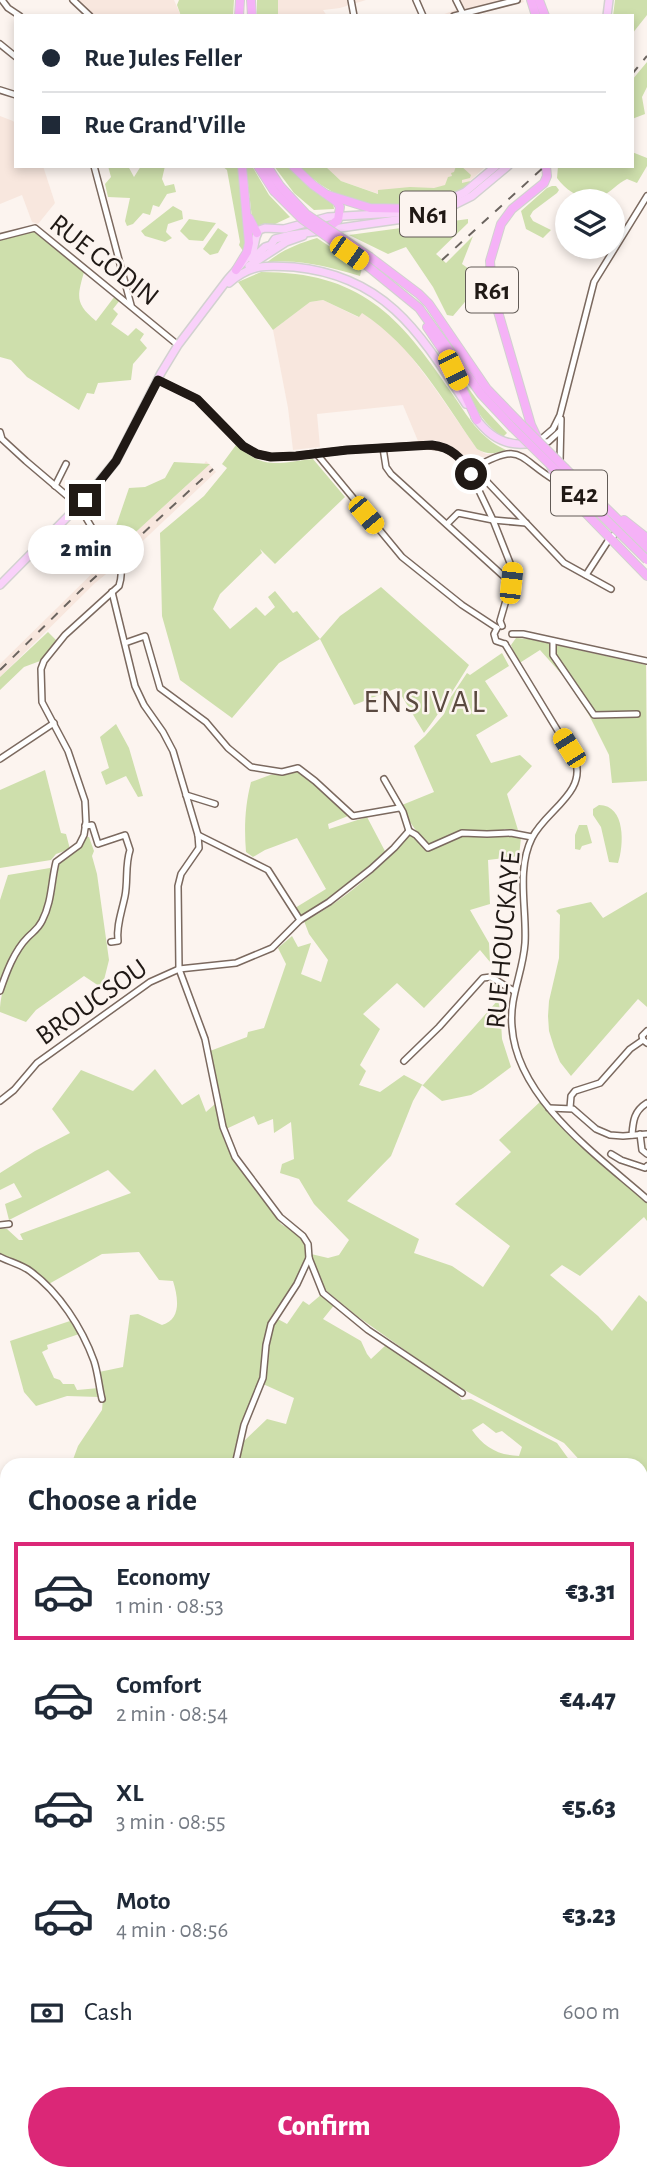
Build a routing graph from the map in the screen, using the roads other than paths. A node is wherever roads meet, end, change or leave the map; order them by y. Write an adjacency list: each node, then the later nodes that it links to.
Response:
1 (2, 0): 4 (street)
2 (456, 0): 5 (street)
3 (517, 0): 5 (street)
4 (17, 14)
5 (463, 14)
6 (0, 44): 7 (street)
7 (14, 55)
8 (95, 168): 33 (street)
9 (242, 168): 17 (highway)
10 (260, 168): 16 (highway, E42)
11 (268, 168): 16 (highway, E42)
12 (295, 168): 18 (highway)
13 (494, 168): 20 (main road, N61)
14 (506, 168): 23 (main road, N61)
15 (547, 168): 39 (highway, R61)
16 (277, 189): 28 (highway, E42, bridge)
17 (244, 194): 25 (highway); 29 (highway)
18 (328, 195): 20 (highway); 21 (highway)
19 (647, 196): 36 (street)
20 (425, 209): 21 (main road, N61)
21 (340, 216): 22 (main road, N61); 23 (highway)
22 (271, 230): 25 (main road, N61); 26 (main road)
23 (330, 230): 26 (main road, N61); 29 (main road)
24 (0, 237): 33 (street, RUE GODIN)
25 (257, 237): 27 (main road); 29 (main road, N61)
26 (275, 239): 27 (main road, N61)
27 (265, 247): 29 (main road, N61)
28 (367, 260): 31 (highway, E42); 38 (highway, E42)
29 (237, 271): 30 (main road, N61); 32 (main road, N61)
30 (226, 286): 32 (main road, N61); 37 (main road)
31 (401, 291): 37 (highway); 38 (highway, E42)
32 (213, 300): 34 (main road, N61)
33 (131, 305): 34 (street, RUE GODIN)
34 (178, 345): 35 (main road, N61)
35 (158, 380): 45 (street); 52 (main road, N61)
36 (560, 415): 40 (street); 41 (street)
37 (477, 420): 43 (main road)
38 (514, 423): 50 (highway, E42, bridge); 61 (highway, E42, bridge)
39 (532, 427): 41 (street); 43 (highway, R61)
40 (560, 431): 43 (street); 48 (street)
41 (551, 432): 43 (street)
42 (1, 436): 51 (street)
43 (539, 441): 48 (highway, R61); 49 (highway, R61)
44 (383, 448): 45 (street); 47 (street); 55 (street)
45 (312, 454): 69 (street)
46 (66, 464): 51 (street)
47 (472, 471): 49 (street); 53 (street); 54 (street)
48 (560, 471): 56 (highway, R61)
49 (559, 483): 57 (highway, R61)
50 (581, 484): 58 (highway); 59 (highway, E42)
51 (55, 486): 52 (street)
52 (79, 506): 60 (street); 66 (main road, N61)
53 (493, 520): 54 (street); 55 (street); 65 (street)
54 (526, 523): 63 (street)
55 (447, 524): 65 (street)
56 (619, 530): 57 (street); 61 (highway, R61)
57 (611, 538): 63 (street); 64 (highway, R61)
58 (647, 538)
59 (647, 548)
60 (111, 555)
61 (647, 558)
62 (118, 562): 68 (street)
63 (586, 575): 67 (street)
64 (647, 576)
65 (511, 583): 69 (street)
66 (0, 585)
67 (611, 589)
68 (112, 592): 72 (street); 76 (street)
69 (499, 627): 70 (street); 73 (street)
70 (512, 634): 71 (street); 73 (street)
71 (554, 641): 74 (street); 75 (street)
72 (125, 643): 79 (street); 81 (street)
73 (505, 644): 85 (street, RUE HOUCKAYE)
74 (646, 659)
75 (637, 714)
76 (54, 723): 77 (street); 82 (street)
77 (0, 759)
78 (384, 779): 81 (street)
79 (186, 795): 80 (street); 84 (street)
80 (215, 804)
81 (399, 808): 83 (street)
82 (86, 824): 87 (street); 89 (street)
83 (409, 831): 85 (street); 86 (street, BROUCSOU)
84 (198, 835): 86 (street); 88 (street)
85 (533, 837): 90 (street, RUE HOUCKAYE)
86 (298, 922): 88 (street, BROUCSOU)
87 (111, 942)
88 (179, 969): 94 (street, BROUCSOU); 107 (street)
89 (0, 991)
90 (514, 991): 93 (street); 96 (street, RUE HOUCKAYE)
91 (647, 1031): 92 (street)
92 (645, 1042): 97 (street)
93 (404, 1061)
94 (0, 1101)
95 (647, 1103): 99 (street)
96 (549, 1108): 97 (street); 103 (street, RUE HOUCKAYE)
97 (570, 1108): 99 (street)
98 (644, 1134): 99 (street); 101 (street)
99 (632, 1135)
100 (611, 1154): 102 (street)
101 (647, 1154)
102 (647, 1166)
103 (647, 1199)
104 (9, 1224): 105 (street)
105 (0, 1225)
106 (0, 1257): 109 (street)
107 (309, 1258): 108 (street); 110 (street)
108 (462, 1394)
109 (102, 1399)
110 (237, 1458)

